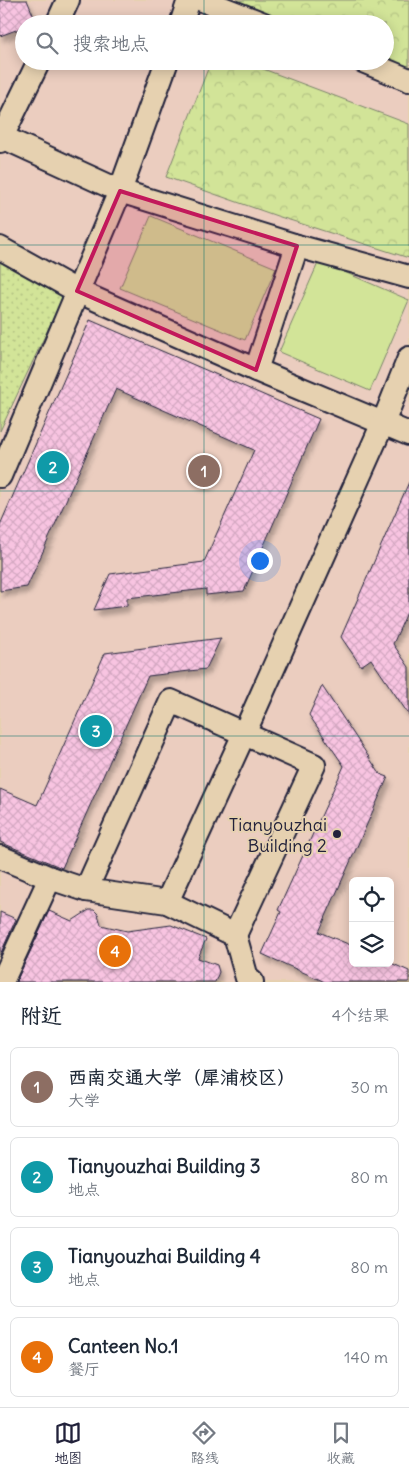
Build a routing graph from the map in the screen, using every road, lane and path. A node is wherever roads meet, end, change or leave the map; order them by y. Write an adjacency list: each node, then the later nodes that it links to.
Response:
1 (68, 0): 4 (street)
2 (190, 0): 5 (street)
3 (202, 0): 6 (street)
4 (61, 15)
5 (184, 15)
6 (241, 15)
7 (35, 70): 11 (street)
8 (164, 70): 12 (street)
9 (385, 70): 10 (street)
10 (409, 80)
11 (1, 138): 12 (street)
12 (120, 190): 13 (street); 16 (street)
13 (297, 246): 15 (street); 18 (street)
14 (0, 248): 16 (street)
15 (409, 277)
16 (77, 291): 18 (street); 21 (street)
17 (409, 358): 19 (street)
18 (256, 370): 19 (street)
19 (384, 423): 20 (street); 22 (street)
20 (409, 434)
21 (0, 476)
22 (244, 734): 25 (street); 26 (street); 27 (street)
23 (0, 857): 24 (street)
24 (50, 878): 25 (street); 28 (street)
25 (86, 890): 26 (street)
26 (167, 902): 27 (street)
27 (236, 935): 29 (street)
28 (2, 982)
29 (252, 982)

